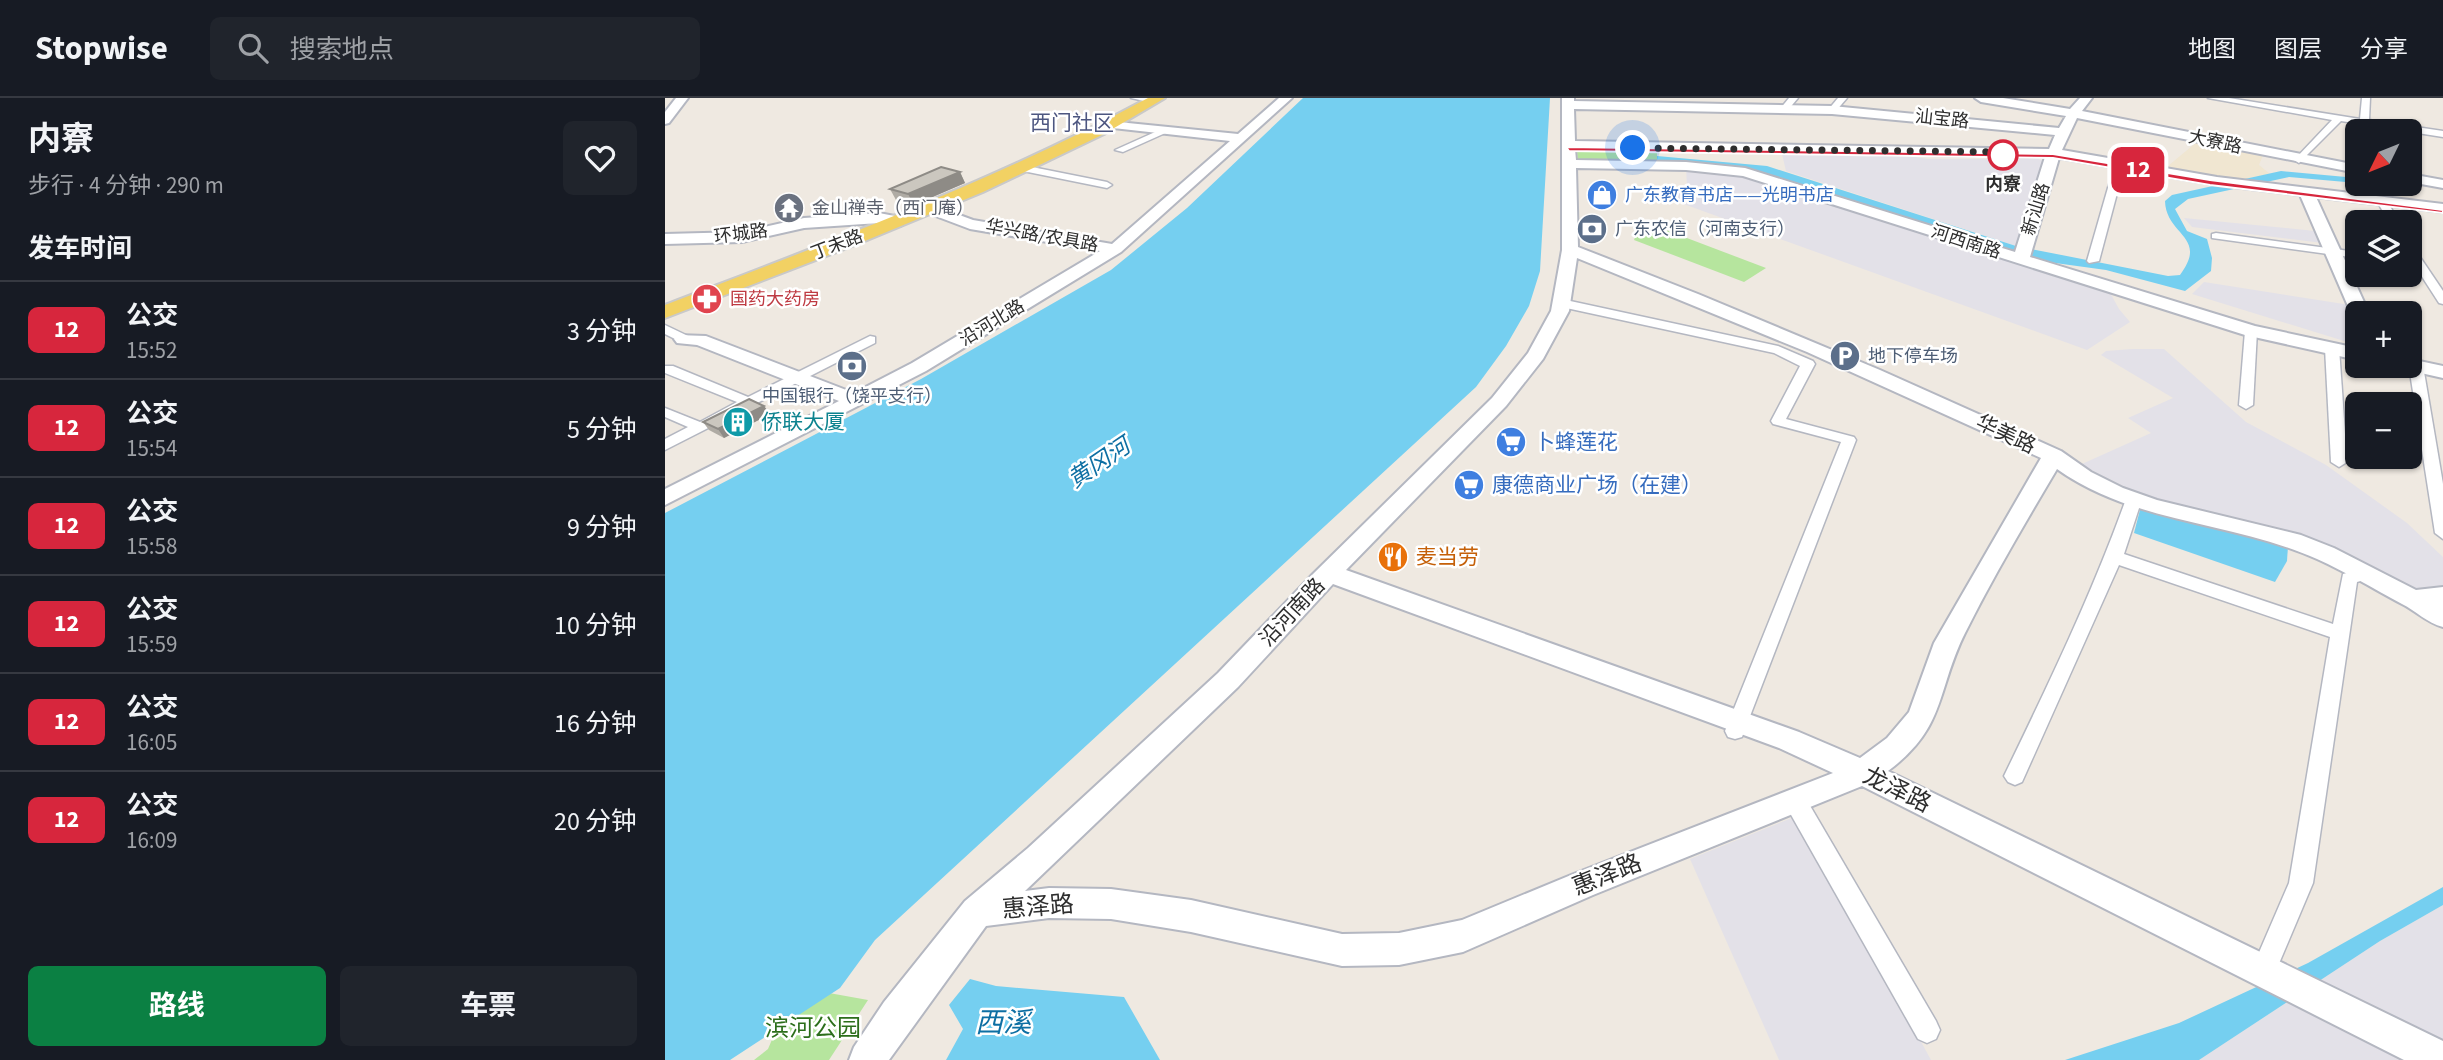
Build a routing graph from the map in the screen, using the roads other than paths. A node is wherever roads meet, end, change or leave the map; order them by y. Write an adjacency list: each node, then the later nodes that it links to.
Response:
1 (682, 98): 15 (main road)
2 (1135, 98): 10 (street)
3 (1286, 98): 25 (main road, 沿河北路)
4 (1794, 98): 13 (street)
5 (1843, 98): 23 (street)
6 (1981, 98): 12 (main road, 大寮路)
7 (2086, 98): 14 (main road, 新汕路)
8 (2212, 98): 16 (street)
9 (2366, 98): 18 (street)
10 (1156, 99): 19 (main road, 丁未路)
11 (1568, 101): 13 (main road, 汕宝路); 27 (main road, 沿河南路)
12 (2026, 102): 14 (main road, 大寮路)
13 (1784, 109): 23 (main road, 汕宝路)
14 (2072, 113): 22 (main road, 新汕路); 29 (main road, 大寮路)
15 (668, 115)
16 (2339, 118): 17 (street); 29 (street)
17 (2345, 119)
18 (2364, 119)
19 (1113, 124): 20 (main road); 32 (main road, 丁未路)
20 (1167, 130): 25 (main road); 26 (street)
21 (2422, 131): 24 (street)
22 (2064, 132): 23 (main road, 汕宝路); 28 (main road, 新汕路)
23 (1837, 134): 27 (main road); 28 (main road)
24 (2443, 134)
25 (1241, 138): 46 (main road, 沿河北路)
26 (1120, 150)
27 (1569, 152): 47 (main road, 沿河南路); 49 (main road, 河西南路)
28 (2053, 155): 30 (main road); 34 (main road); 49 (main road, 新汕路)
29 (2299, 160): 31 (main road, 大寮路)
30 (2119, 167): 34 (main road); 51 (street)
31 (2345, 167)
32 (1022, 168): 36 (street); 40 (main road, 丁未路)
33 (2422, 180): 35 (main road)
34 (2213, 182): 37 (main road)
35 (2443, 184)
36 (1107, 185)
37 (2259, 187): 38 (main road); 41 (main road)
38 (2307, 194): 39 (main road); 48 (main road)
39 (2383, 203): 41 (main road); 42 (street)
40 (930, 209): 43 (main road, 丁未路); 46 (main road, 华兴路/农具路)
41 (2443, 209)
42 (2387, 210)
43 (899, 221): 45 (main road, 环城路); 56 (main road, 丁未路)
44 (2216, 236): 48 (street)
45 (665, 239)
46 (1115, 249): 68 (main road, 沿河北路)
47 (1570, 250): 55 (main road, 沿河南路); 74 (main road, 华美路)
48 (2333, 251): 50 (street); 54 (main road)
49 (2023, 252): 58 (main road, 河西南路)
50 (2345, 253)
51 (2093, 261)
52 (2422, 273): 53 (street)
53 (2443, 300)
54 (2355, 301)
55 (1561, 303): 81 (main road, 沿河南路); 86 (street)
56 (665, 312)
57 (665, 329): 59 (street)
58 (2251, 331): 61 (main road, 河西南路); 70 (street)
59 (683, 340): 66 (main road)
60 (870, 340): 66 (street)
61 (2332, 348): 62 (main road, 河西南路); 75 (street)
62 (2345, 351)
63 (2422, 368): 65 (main road)
64 (668, 369): 69 (street)
65 (2443, 372)
66 (796, 377): 68 (main road); 69 (street)
67 (2415, 378): 78 (street)
68 (855, 400): 76 (main road, 沿河北路)
69 (748, 402): 72 (street)
70 (2246, 405)
71 (665, 412): 72 (street)
72 (700, 427): 73 (street)
73 (665, 445)
74 (2053, 456): 77 (main road, 华美路); 88 (main road, 惠泽路)
75 (2339, 461)
76 (665, 498)
77 (2134, 499): 79 (street); 80 (main road, 华美路)
78 (2443, 533)
79 (2114, 557): 85 (street); 87 (street)
80 (2365, 574): 83 (main road, 华美路); 85 (street)
81 (1326, 577): 86 (main road, 龙泽路); 90 (main road, 沿河南路)
82 (2443, 596): 83 (main road)
83 (2415, 600): 84 (main road, 华美路)
84 (2443, 618)
85 (2341, 634): 91 (street)
86 (1738, 726): 88 (main road, 龙泽路)
87 (2015, 776)
88 (1855, 777): 89 (main road, 惠泽路); 91 (main road, 龙泽路); 94 (main road, 龙泽路)
89 (1794, 799): 90 (main road, 惠泽路); 92 (street)
90 (977, 912): 93 (main road, 沿河南路)
91 (2263, 971): 95 (main road, 龙泽路)
92 (1927, 1030)
93 (867, 1060)
94 (2409, 1060)
95 (2443, 1060)

